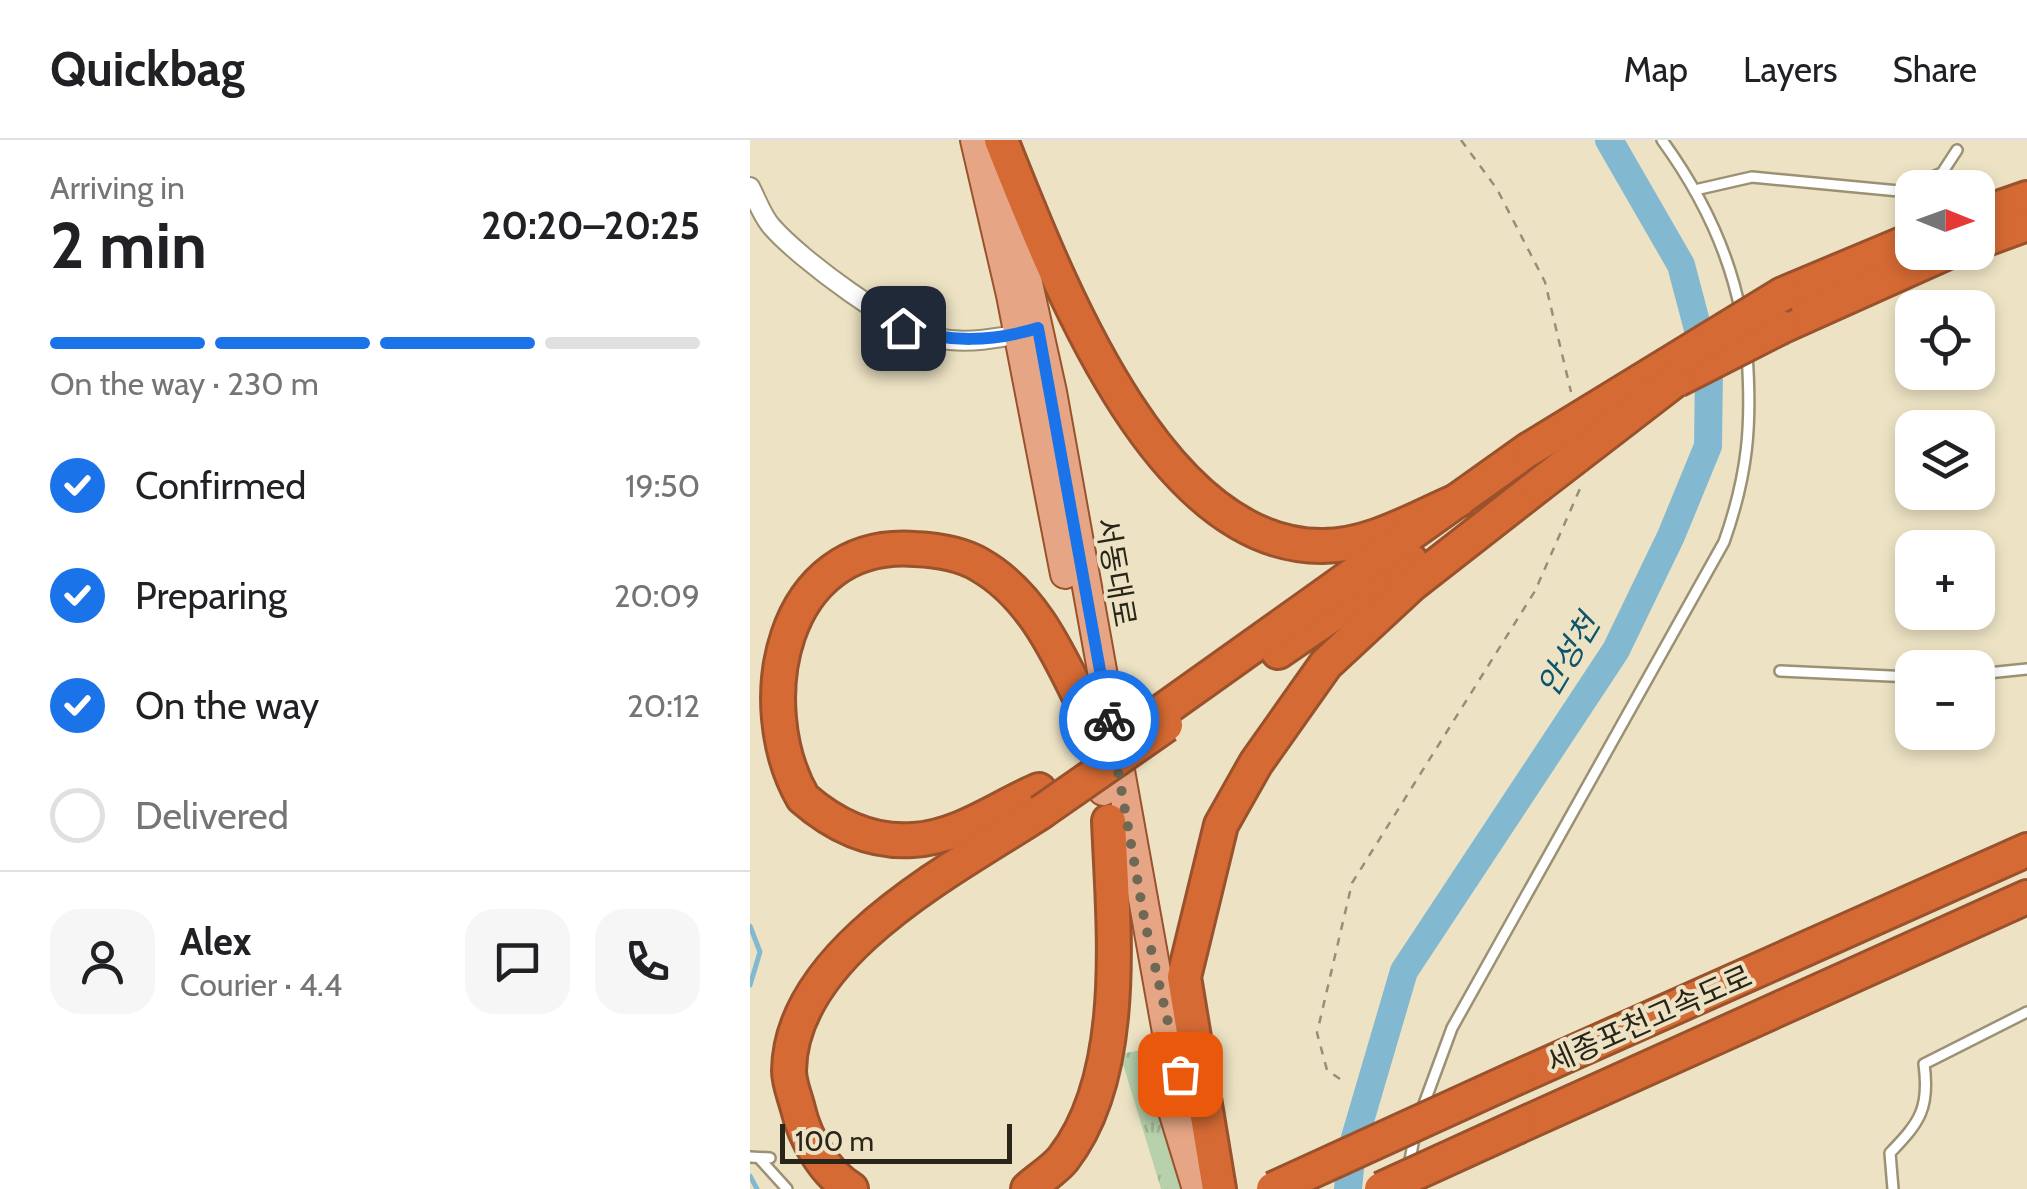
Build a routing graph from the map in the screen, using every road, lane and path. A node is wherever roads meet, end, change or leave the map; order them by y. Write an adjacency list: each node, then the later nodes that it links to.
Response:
1 (975, 140): 14 (main road, 서동대로)
2 (998, 140): 14 (main road, 서동대로); 18 (highway)
3 (1461, 140): 15 (path)
4 (1662, 140): 7 (lane)
5 (1957, 150): 7 (lane)
6 (750, 187): 14 (street)
7 (1695, 190): 40 (lane)
8 (2027, 198): 9 (highway)
9 (1995, 209)
10 (2027, 224): 11 (highway)
11 (1995, 236)
12 (1895, 247): 16 (highway, bridge)
13 (1908, 270): 16 (highway, bridge)
14 (1029, 331): 23 (main road, 서동대로); 37 (main road, 서동대로)
15 (1574, 406)
16 (1534, 469): 18 (highway); 24 (highway); 37 (highway)
17 (1582, 480): 30 (path)
18 (1459, 500): 24 (highway)
19 (2027, 669): 21 (lane)
20 (1780, 671): 22 (lane)
21 (1995, 672)
22 (1895, 676)
23 (1089, 716): 25 (highway); 26 (main road, 서동대로)
24 (1164, 718): 25 (highway)
25 (1040, 801): 34 (highway)
26 (1109, 820): 35 (highway); 36 (main road, 서동대로)
27 (2027, 850): 38 (highway, 세종포천고속도로, bridge)
28 (2027, 897): 39 (highway, 세종포천고속도로, bridge)
29 (2027, 1012): 41 (lane)
30 (1340, 1079)
31 (754, 1158): 32 (lane); 33 (lane)
32 (770, 1158)
33 (787, 1189)
34 (851, 1189)
35 (1028, 1189)
36 (1197, 1189)
37 (1218, 1189)
38 (1273, 1189)
39 (1381, 1189)
40 (1407, 1189)
41 (1893, 1189)

